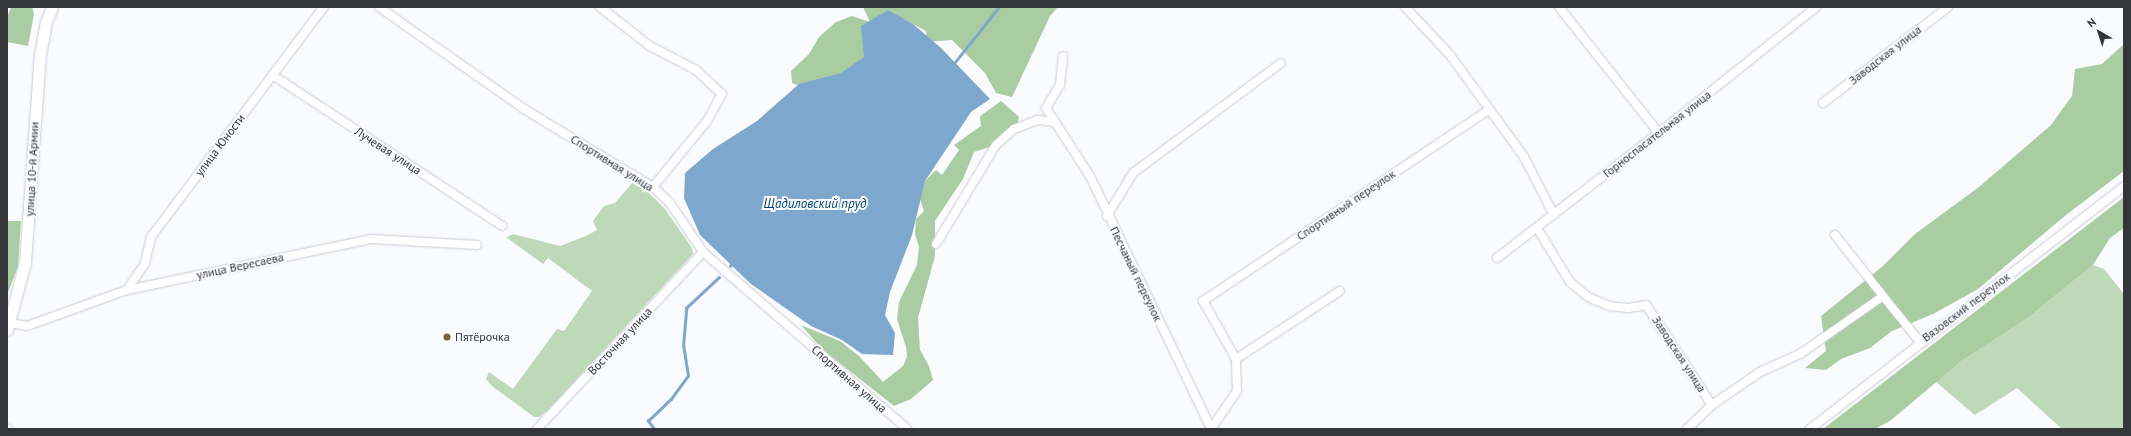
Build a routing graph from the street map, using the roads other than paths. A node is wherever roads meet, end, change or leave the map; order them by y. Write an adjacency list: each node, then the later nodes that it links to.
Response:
1 (52, 7): 30 (main road, улица 10-й Армии)
2 (324, 7): 11 (street, улица Юности)
3 (379, 7): 17 (street, Спортивная улица)
4 (600, 7): 17 (street)
5 (1405, 7): 13 (street)
6 (1559, 7): 15 (street)
7 (1816, 7): 15 (street, Горноспасательная улица)
8 (1948, 7): 12 (street, Заводская улица)
9 (1063, 56): 14 (street, Песчаный переулок)
10 (1281, 63): 19 (street)
11 (274, 76): 20 (street, Лучевая улица); 27 (street, улица Юности)
12 (1823, 103)
13 (1488, 110): 18 (street); 32 (street, Спортивный переулок)
14 (1055, 122): 19 (street, Песчаный переулок); 23 (street)
15 (1659, 133): 18 (street, Горноспасательная улица)
16 (2124, 186): 31 (street, Вязовский переулок)
17 (653, 187): 25 (street, Спортивная улица)
18 (1554, 215): 21 (street, Горноспасательная улица)
19 (1107, 216): 36 (street, Песчаный переулок)
20 (502, 226)
21 (1537, 228): 26 (street, Горноспасательная улица); 33 (street, Заводская улица)
22 (1835, 235): 29 (street)
23 (936, 244)
24 (477, 245): 27 (street, улица Вересаева)
25 (703, 252): 34 (street, Восточная улица); 35 (street, Спортивная улица)
26 (1497, 258)
27 (127, 290): 30 (street, улица Вересаева)
28 (1340, 291): 32 (street)
29 (1883, 296): 31 (street); 33 (street, Заводская улица)
30 (8, 327)
31 (1920, 342): 38 (street, Вязовский переулок)
32 (1236, 359): 36 (street)
33 (1712, 405): 37 (street, Заводская улица)
34 (537, 429)
35 (907, 429)
36 (1211, 429)
37 (1687, 429)
38 (1810, 429)

